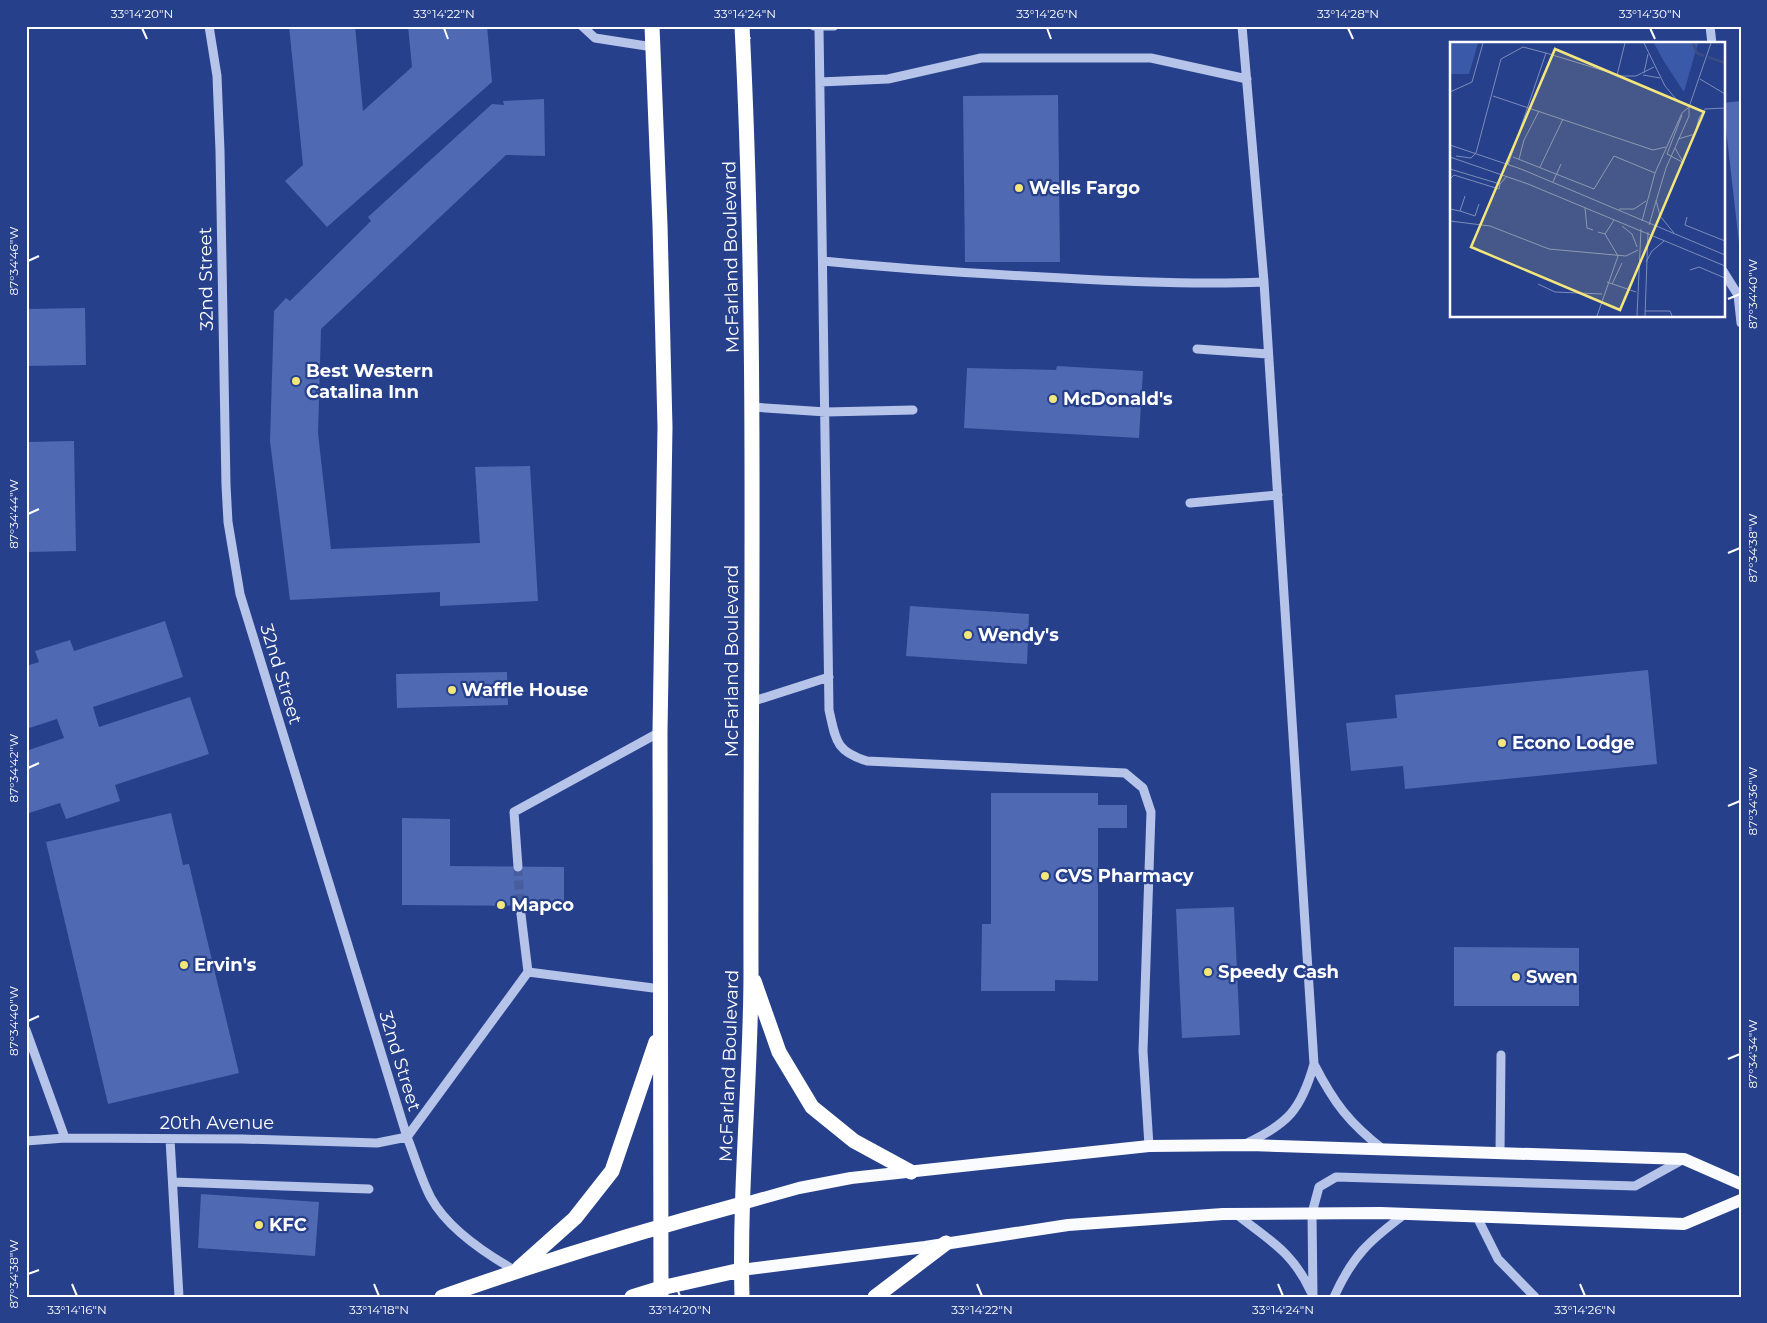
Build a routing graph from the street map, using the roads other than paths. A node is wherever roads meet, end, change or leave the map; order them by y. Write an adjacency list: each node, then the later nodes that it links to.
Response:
1 (209, 26): 36 (street, 32nd Street)
2 (582, 26): 10 (street)
3 (652, 26): 10 (highway)
4 (742, 26): 19 (highway, McFarland Boulevard)
5 (834, 26): 8 (street)
6 (1242, 26): 11 (street)
7 (1710, 26): 9 (street)
8 (816, 27): 12 (street)
9 (1712, 42)
10 (653, 47): 26 (highway)
11 (1247, 79): 12 (street); 15 (street)
12 (820, 82): 13 (street)
13 (823, 261): 15 (street); 21 (street)
14 (1724, 273): 16 (street)
15 (1264, 282): 18 (street)
16 (1741, 324)
17 (1197, 349): 18 (street)
18 (1268, 354): 22 (street)
19 (752, 407): 21 (street); 25 (highway, McFarland Boulevard)
20 (913, 410): 21 (street)
21 (826, 412): 24 (street)
22 (1278, 495): 23 (street); 35 (street)
23 (1190, 503)
24 (829, 677): 25 (street); 41 (street)
25 (751, 702): 30 (highway, McFarland Boulevard)
26 (660, 732): 27 (street); 31 (highway)
27 (518, 867)
28 (520, 906): 29 (street)
29 (528, 972): 31 (street); 36 (street)
30 (751, 973): 45 (highway); 50 (highway, McFarland Boulevard)
31 (661, 989): 32 (highway)
32 (661, 1026): 55 (highway); 58 (highway)
33 (26, 1030): 37 (street)
34 (1501, 1055): 43 (street)
35 (1314, 1064): 40 (street); 42 (street)
36 (407, 1137): 38 (street, 20th Avenue); 58 (street, 32nd Street)
37 (65, 1138): 38 (street, 20th Avenue); 39 (street, 20th Avenue)
38 (170, 1139): 46 (street)
39 (26, 1142)
40 (1241, 1145): 41 (main road); 42 (main road)
41 (1149, 1146): 45 (main road)
42 (1384, 1150): 43 (main road)
43 (1500, 1153): 44 (main road)
44 (1684, 1159): 47 (main road); 51 (street)
45 (911, 1172): 50 (main road)
46 (173, 1182): 48 (street); 61 (street)
47 (1741, 1184)
48 (369, 1189)
49 (1741, 1200): 54 (main road)
50 (742, 1204): 55 (highway); 57 (highway, McFarland Boulevard)
51 (1312, 1213): 52 (main road); 53 (main road); 60 (street)
52 (1236, 1214): 56 (main road); 60 (street)
53 (1405, 1214): 54 (main road); 66 (street)
54 (1477, 1217): 67 (street)
55 (661, 1226): 58 (highway); 59 (highway)
56 (946, 1243): 57 (main road); 65 (highway)
57 (741, 1270): 59 (highway); 64 (highway, McFarland Boulevard)
58 (516, 1271): 62 (highway)
59 (661, 1292): 63 (highway)
60 (1313, 1296)
61 (179, 1297)
62 (442, 1297)
63 (632, 1297)
64 (742, 1297)
65 (875, 1297)
66 (1334, 1297)
67 (1535, 1297)

